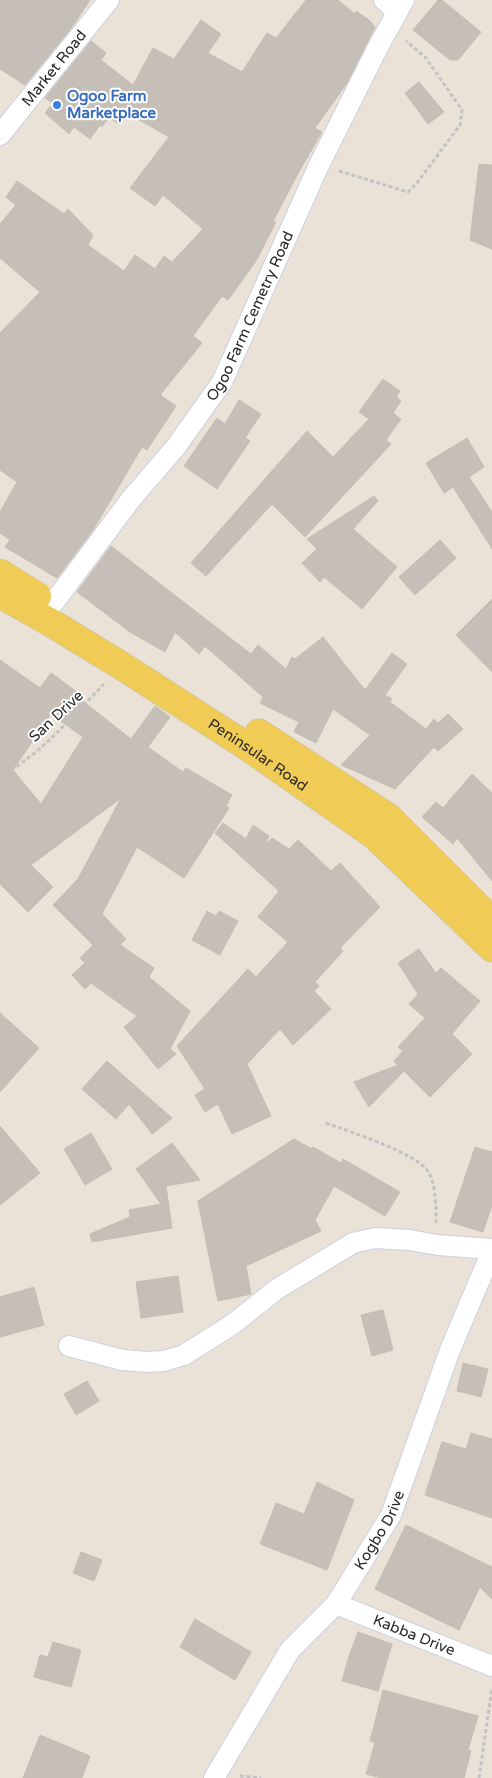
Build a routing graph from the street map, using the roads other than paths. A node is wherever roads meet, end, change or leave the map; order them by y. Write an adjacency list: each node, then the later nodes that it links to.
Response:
1 (109, 0): 3 (street, Market Road)
2 (393, 10): 6 (street, Ogoo Farm Cemetry Road)
3 (0, 135)
4 (0, 573): 6 (main road, Peninsular Road)
5 (0, 594): 8 (main road, Peninsular Road)
6 (52, 605): 7 (main road, Peninsular Road)
7 (492, 921)
8 (492, 948)
9 (492, 1250): 10 (street); 11 (street, Kogbo Drive)
10 (70, 1346)
11 (336, 1604): 12 (street, Kabba Drive); 13 (street, Kogbo Drive)
12 (492, 1666)
13 (214, 1778)

